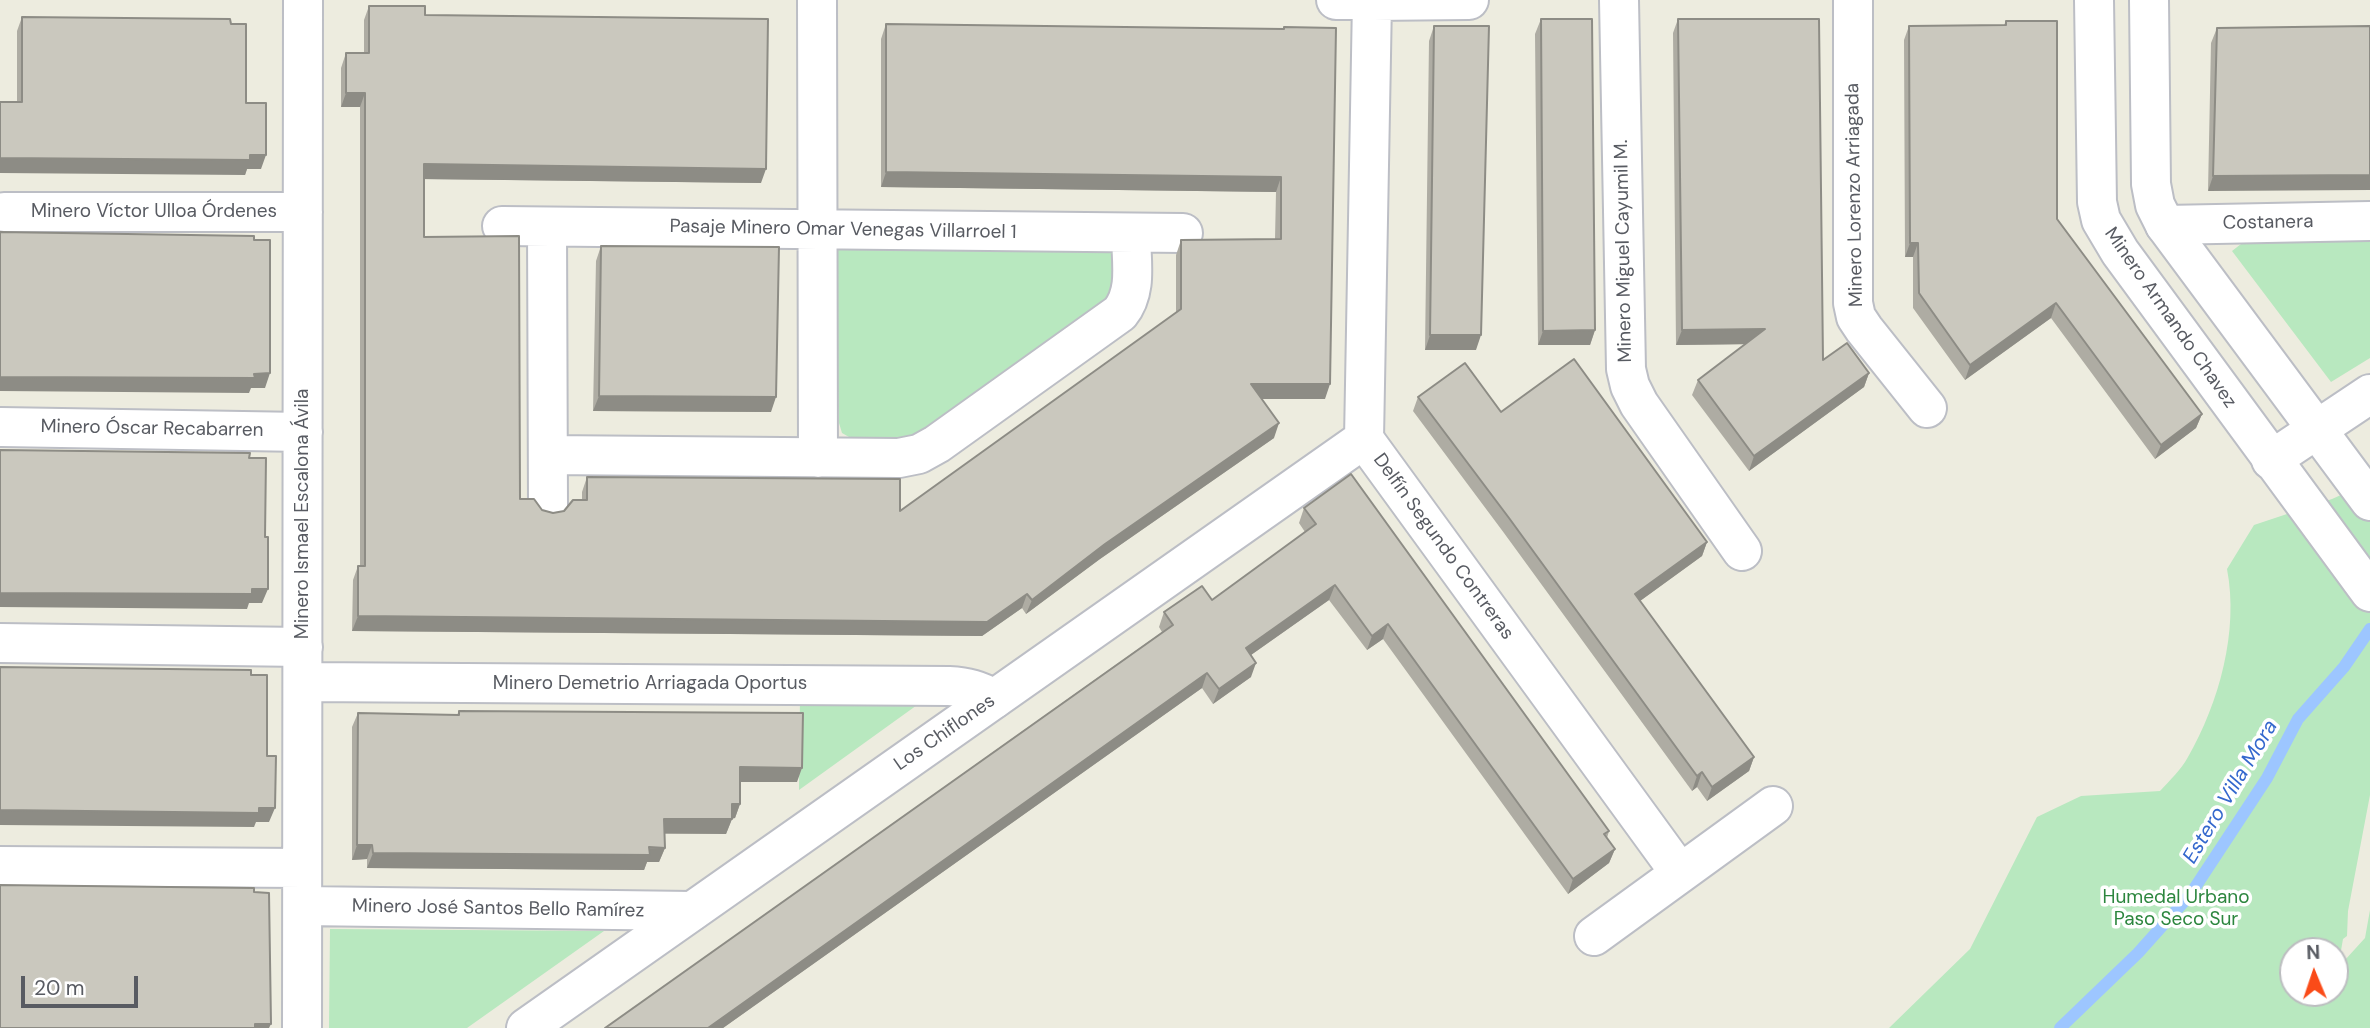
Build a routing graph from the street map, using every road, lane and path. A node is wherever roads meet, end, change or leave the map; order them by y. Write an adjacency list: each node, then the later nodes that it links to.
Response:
1 (303, 0): 11 (street, Minero Ismael Escalona Ávila)
2 (817, 0): 16 (street)
3 (1336, 0): 4 (street)
4 (1372, 0): 5 (street); 24 (street, Delfín Segundo Contreras)
5 (1469, 0)
6 (1619, 0): 30 (street, Minero Miguel Cayumil M.)
7 (1853, 0): 20 (street, Minero Lorenzo Arriagada)
8 (2094, 0): 27 (street, Minero Armando Chavez)
9 (2149, 0): 13 (street)
10 (4, 212): 11 (street, Minero Víctor Ulloa Órdenes)
11 (303, 212): 23 (street, Minero Ismael Escalona Ávila)
12 (2370, 221): 13 (street, Costanera)
13 (2165, 225): 22 (street)
14 (502, 226): 15 (street, Pasaje Minero Omar Venegas Villarroel 1)
15 (547, 227): 16 (street, Pasaje Minero Omar Venegas Villarroel 1); 25 (street)
16 (818, 230): 17 (street, Pasaje Minero Omar Venegas Villarroel 1); 26 (street)
17 (1131, 233): 18 (street, Pasaje Minero Omar Venegas Villarroel 1); 26 (street)
18 (1183, 233)
19 (2370, 394): 22 (street)
20 (1927, 408)
21 (1, 427): 23 (street, Minero Óscar Recabarren)
22 (2316, 428): 27 (street); 28 (street)
23 (303, 432): 33 (street, Minero Ismael Escalona Ávila)
24 (1364, 439): 34 (street, Los Chiflones); 38 (street, Delfín Segundo Contreras)
25 (548, 455): 26 (street); 29 (street)
26 (818, 458)
27 (2271, 460): 31 (street, Minero Armando Chavez)
28 (2370, 501)
29 (548, 506)
30 (1742, 551)
31 (2370, 592)
32 (0, 643): 33 (street, Minero Demetrio Arriagada Oportus)
33 (303, 664): 34 (street, Minero Demetrio Arriagada Oportus); 37 (street, Minero Ismael Escalona Ávila)
34 (994, 699): 40 (street, Los Chiflones)
35 (1773, 806): 38 (street)
36 (0, 866): 37 (street)
37 (302, 868): 39 (street, Minero Ismael Escalona Ávila)
38 (1680, 873): 41 (street)
39 (303, 906): 40 (street, Minero José Santos Bello Ramírez); 42 (street, Minero Ismael Escalona Ávila)
40 (692, 911): 43 (street, Los Chiflones)
41 (1594, 936)
42 (302, 1028)
43 (526, 1028)

